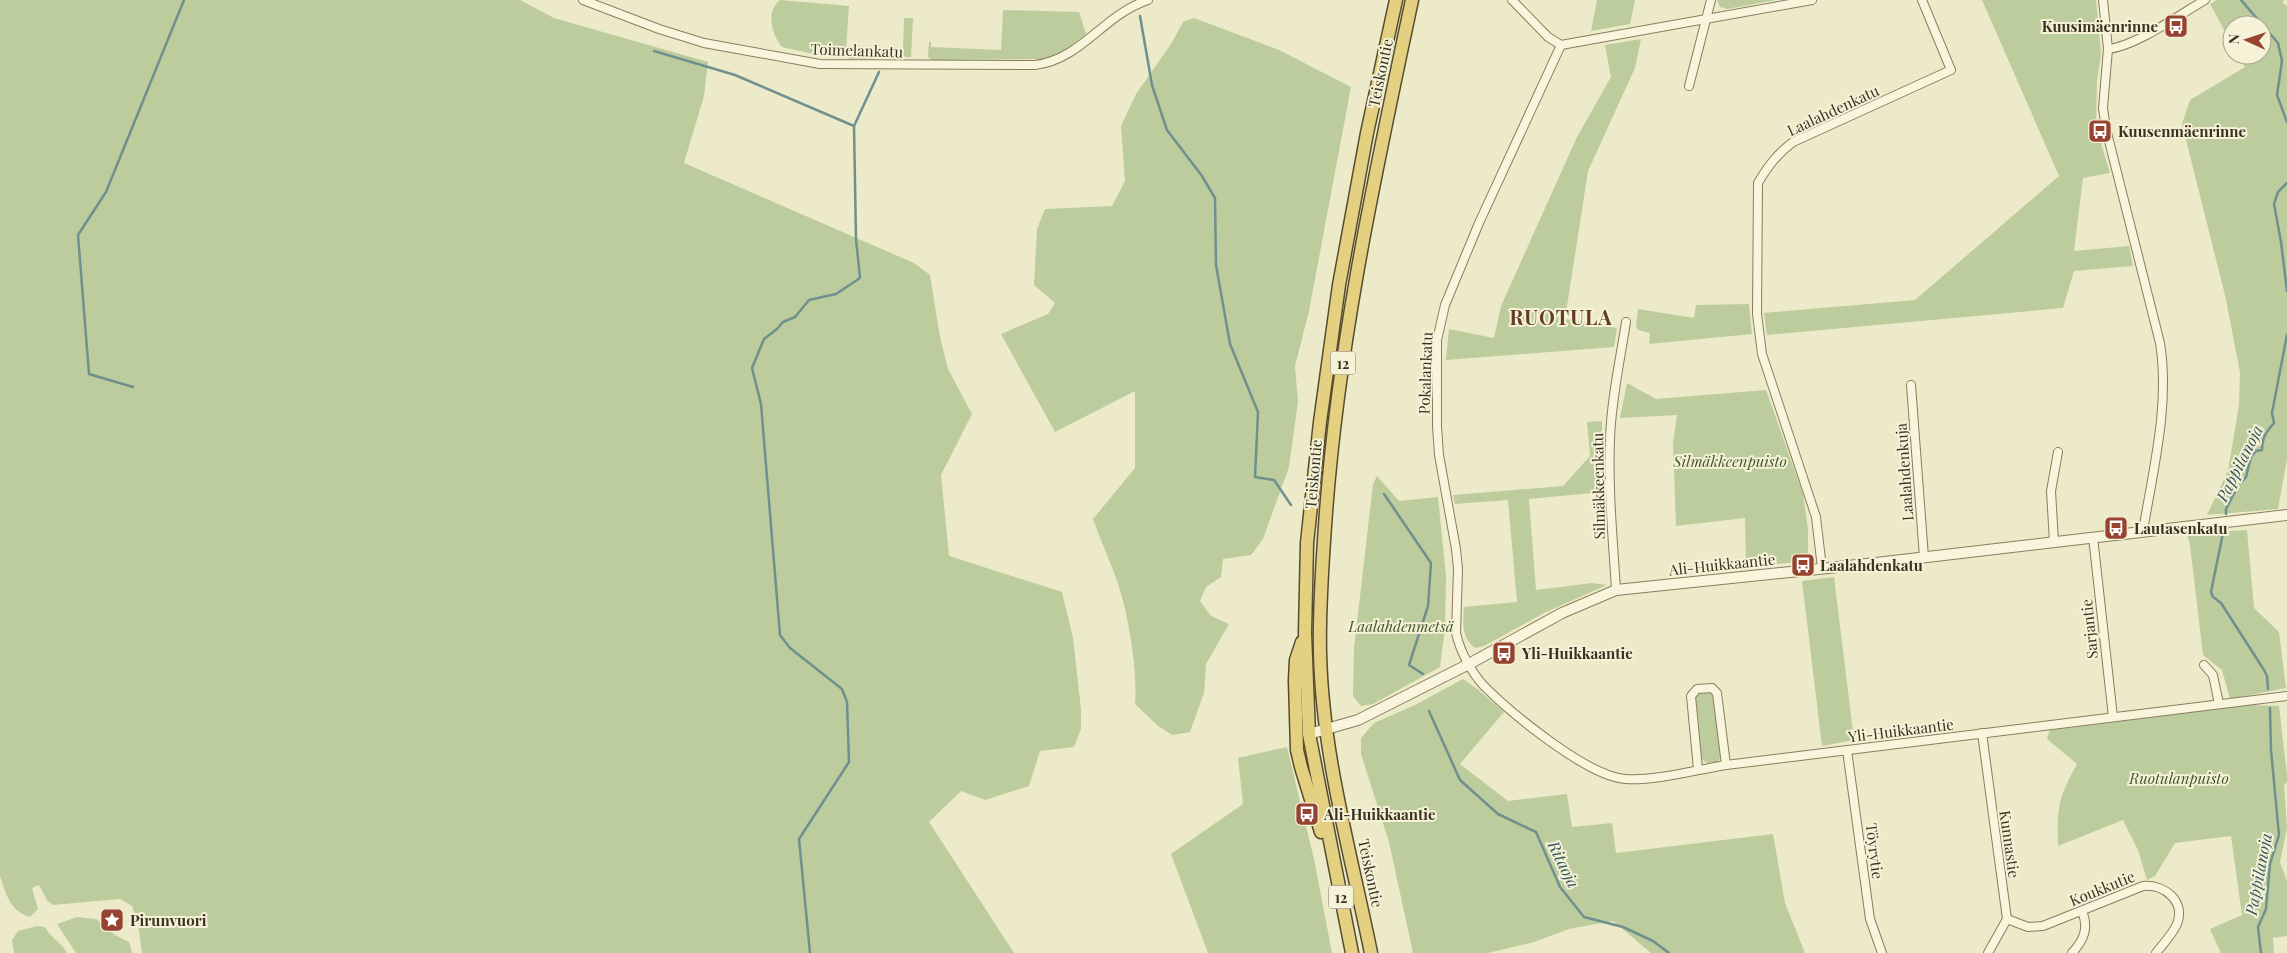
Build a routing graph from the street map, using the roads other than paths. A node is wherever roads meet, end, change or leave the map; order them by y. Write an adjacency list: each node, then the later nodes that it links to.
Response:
1 (583, 0): 2 (street, Toimelankatu)
2 (1148, 0)
3 (1396, 0): 25 (highway, Teiskontie / 12)
4 (1412, 0): 31 (highway, Teiskontie / 12)
5 (1512, 0): 12 (street)
6 (1711, 0): 11 (street)
7 (1812, 0): 11 (street)
8 (1922, 0): 23 (street, Laalahdenkatu)
9 (2103, 0): 13 (street)
10 (2205, 0): 13 (street)
11 (1707, 19): 12 (street); 14 (street)
12 (1561, 45): 26 (street, Pokalankatu)
13 (2108, 49): 19 (street)
14 (1690, 86)
15 (1626, 322): 24 (street, Silmäkkeenkatu)
16 (1911, 385): 22 (street, Laalahdenkuja)
17 (2058, 452): 21 (street)
18 (2287, 515): 19 (street, Ali-Huikkaantie)
19 (2142, 531): 20 (street, Ali-Huikkaantie)
20 (2093, 537): 21 (street, Ali-Huikkaantie); 30 (street, Sarjantie)
21 (2054, 542): 22 (street, Ali-Huikkaantie)
22 (1924, 557): 23 (street, Ali-Huikkaantie)
23 (1822, 568): 24 (street, Ali-Huikkaantie)
24 (1616, 590): 26 (street, Ali-Huikkaantie)
25 (1304, 633): 33 (highway, Teiskontie / 12); 37 (highway, 12)
26 (1469, 664): 31 (street, Ali-Huikkaantie); 36 (street, Yli-Huikkaantie)
27 (2204, 665): 29 (street)
28 (2287, 696): 29 (street, Yli-Huikkaantie)
29 (2219, 704): 30 (street, Yli-Huikkaantie)
30 (2113, 717): 32 (street, Yli-Huikkaantie)
31 (1326, 730): 33 (street, Ali-Huikkaantie); 41 (highway, Teiskontie / 12)
32 (1982, 733): 34 (street, Yli-Huikkaantie); 39 (street, Kunnastie)
33 (1309, 734): 37 (highway, Teiskontie / 12)
34 (1848, 750): 35 (street, Yli-Huikkaantie); 42 (street, Töyrytie)
35 (1726, 765): 36 (street, Yli-Huikkaantie); 36 (street)
36 (1698, 769)
37 (1329, 842): 40 (highway, Teiskontie / 12)
38 (2082, 911): 39 (street, Koukkutie); 44 (street); 45 (street, Koukkutie)
39 (2007, 919): 43 (street)
40 (1352, 953)
41 (1371, 953)
42 (1882, 953)
43 (1988, 953)
44 (2072, 953)
45 (2156, 953)

